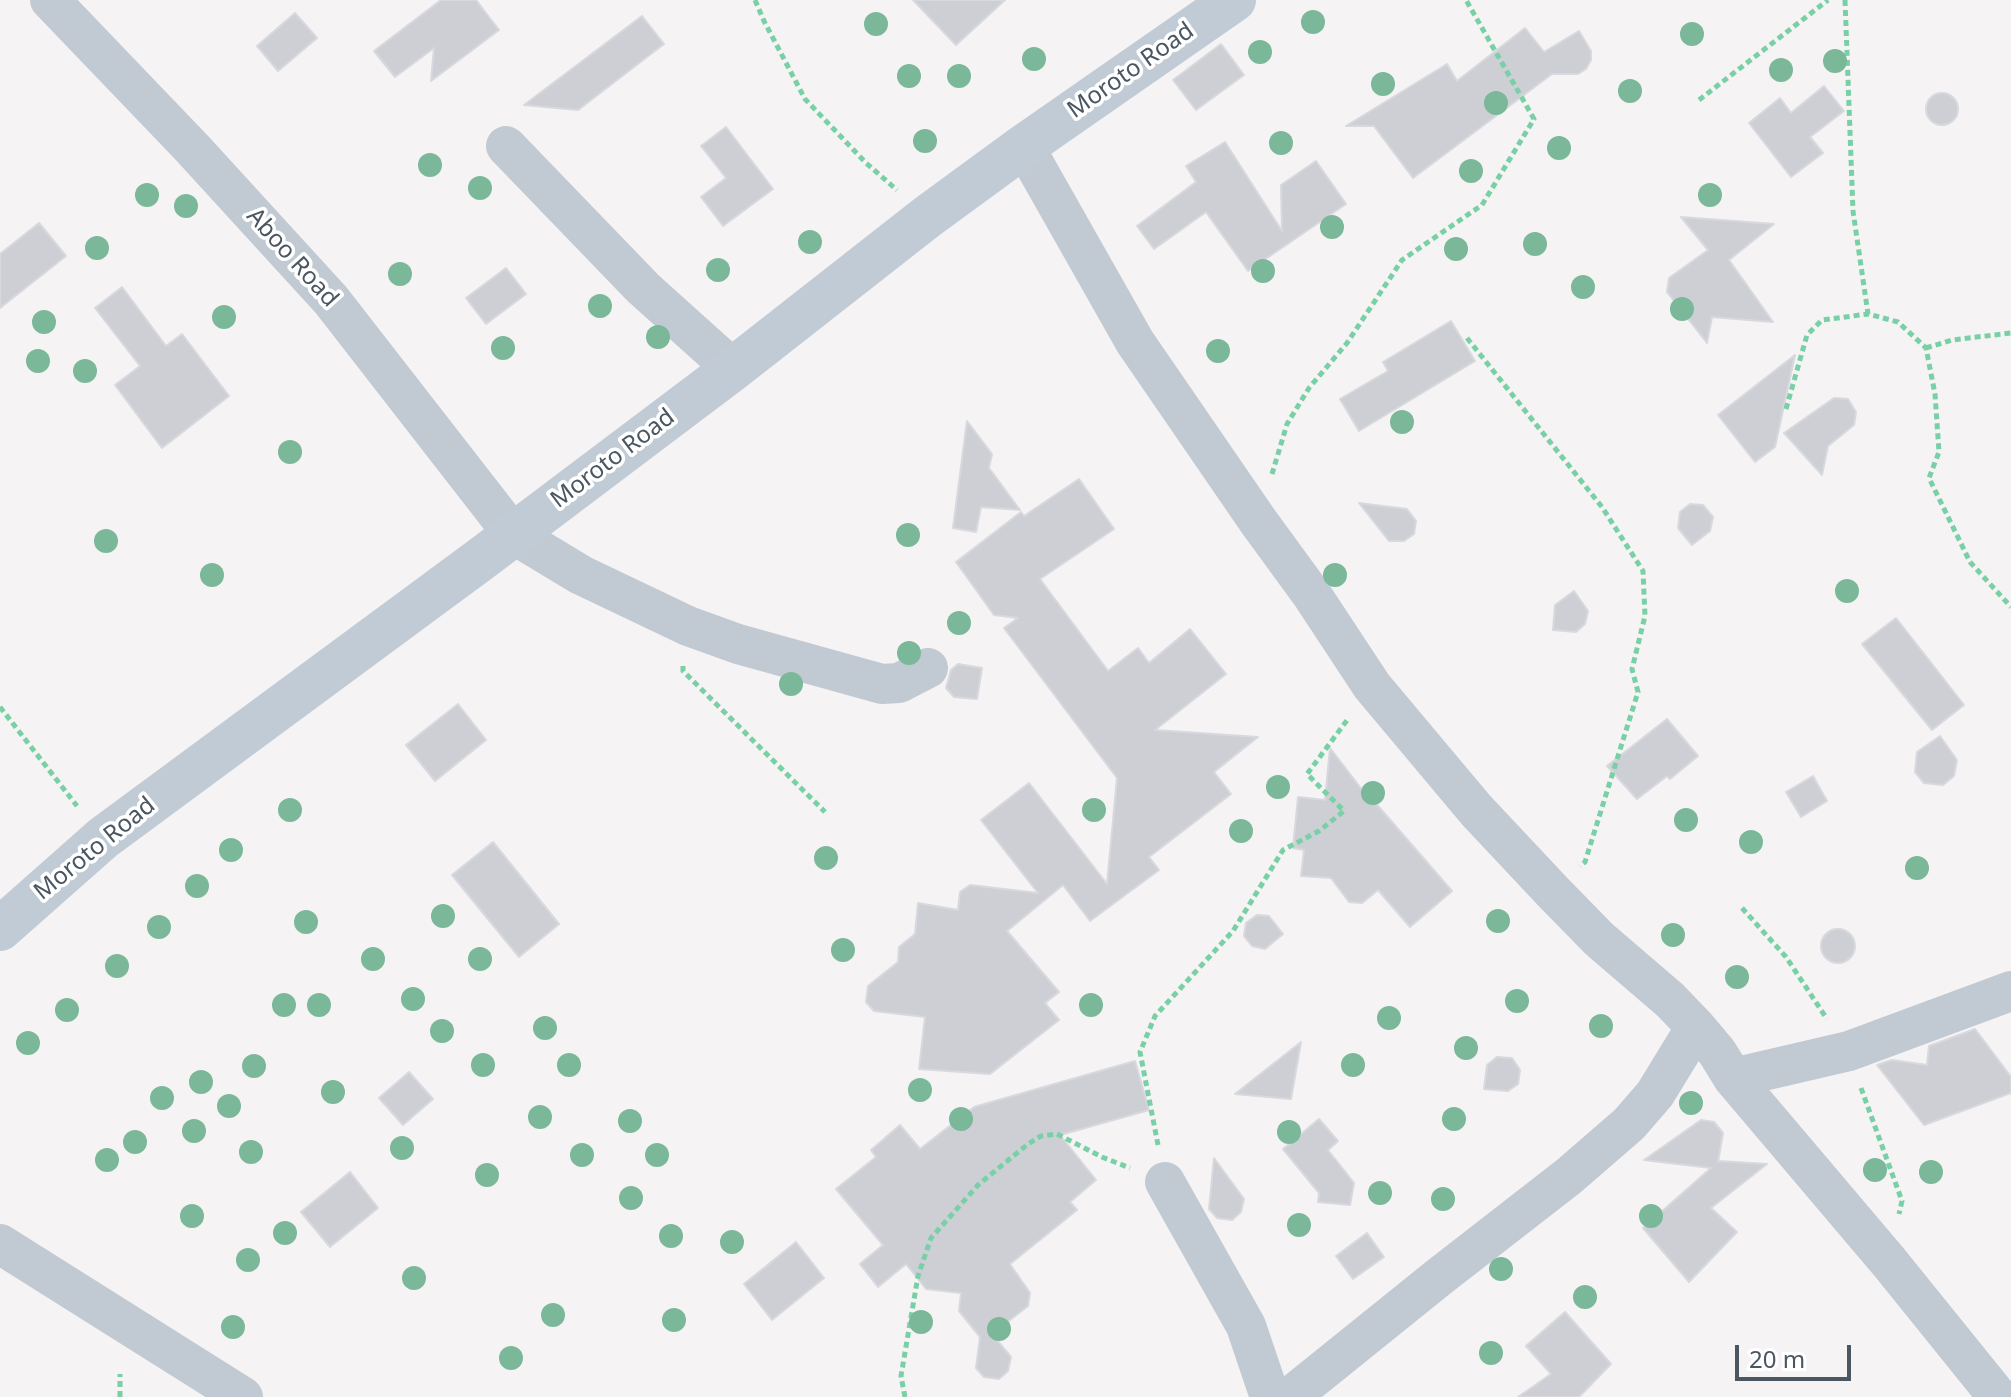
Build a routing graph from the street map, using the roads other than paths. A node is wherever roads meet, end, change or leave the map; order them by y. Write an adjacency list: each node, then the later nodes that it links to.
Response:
1 (50, 0): 6 (street, Aboo Road)
2 (1234, 0): 4 (main road, Moroto Road)
3 (506, 146): 5 (street)
4 (1024, 146): 5 (main road, Moroto Road); 10 (street)
5 (733, 369): 6 (main road, Moroto Road)
6 (513, 534): 7 (street); 8 (main road, Moroto Road)
7 (928, 668)
8 (0, 929)
9 (2011, 991): 11 (street)
10 (1696, 1027): 11 (street); 16 (street)
11 (1733, 1078): 17 (street)
12 (1165, 1182): 15 (street)
13 (0, 1244): 14 (street)
14 (243, 1397)
15 (1270, 1397)
16 (1290, 1397)
17 (1998, 1397)

